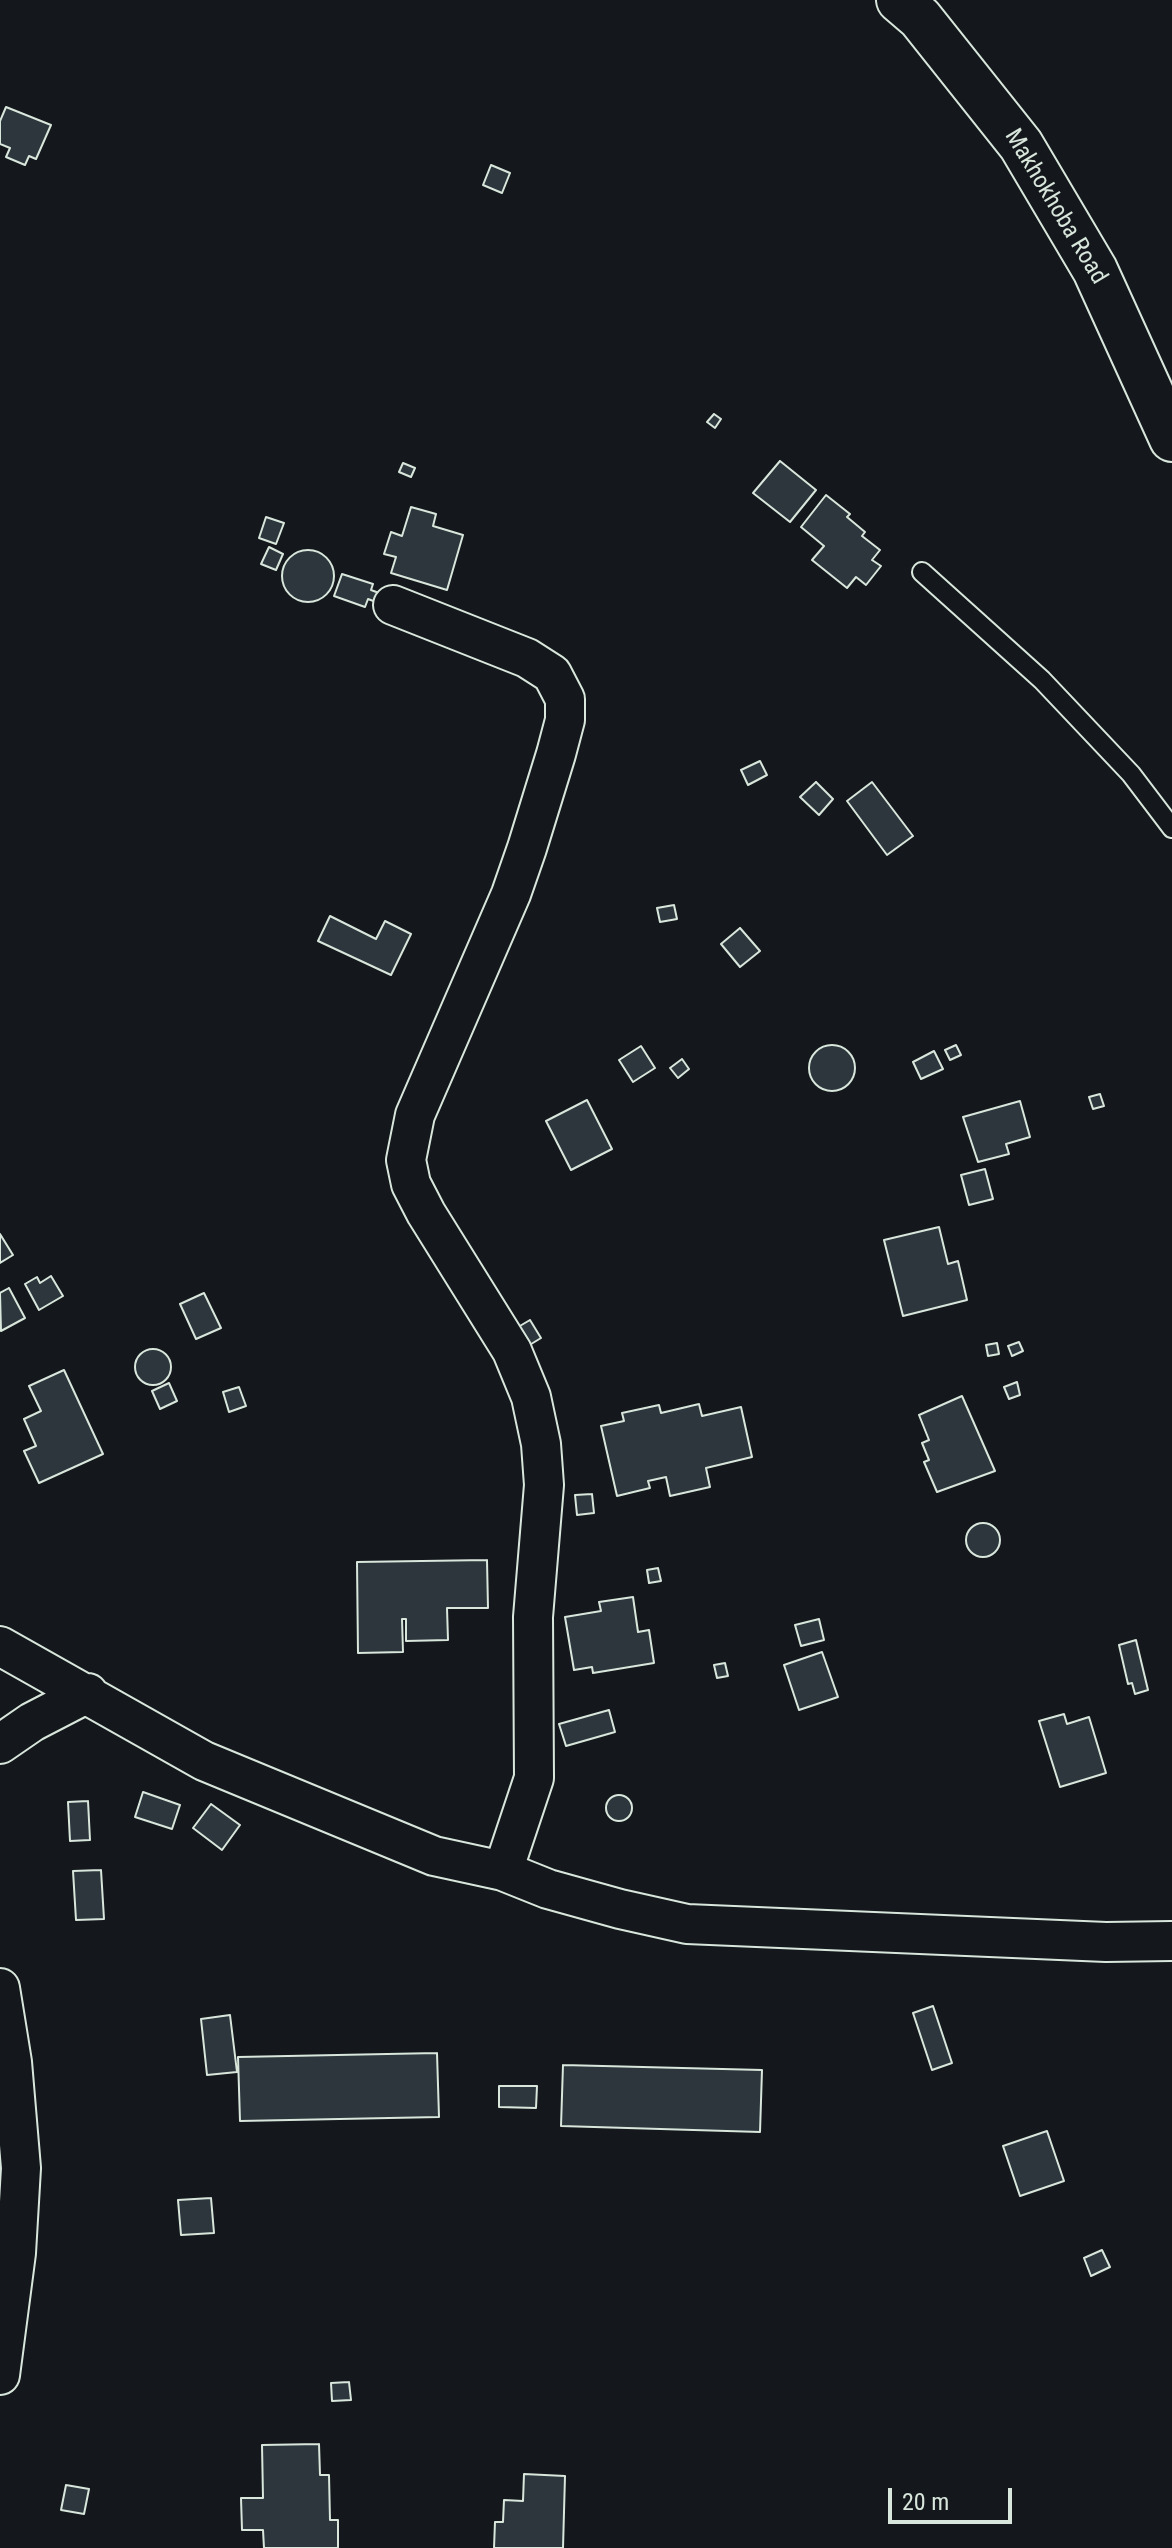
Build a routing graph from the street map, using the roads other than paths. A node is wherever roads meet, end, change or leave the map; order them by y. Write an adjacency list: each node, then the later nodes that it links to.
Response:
1 (899, 0): 2 (street, Makhokhoba Road)
2 (1172, 439)
3 (922, 572): 5 (lane)
4 (393, 605): 9 (street)
5 (1172, 828)
6 (0, 1646): 7 (street)
7 (88, 1693): 8 (street); 9 (street)
8 (0, 1744)
9 (503, 1871): 10 (street)
10 (1172, 1941)
11 (0, 1988): 12 (street)
12 (8, 2095): 13 (street)
13 (0, 2375)

